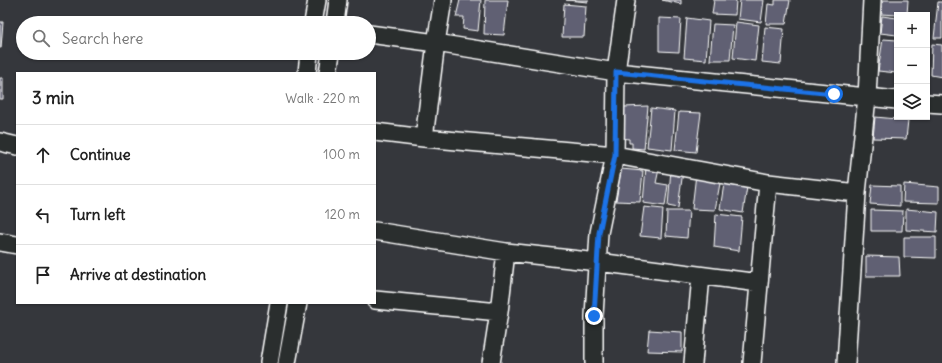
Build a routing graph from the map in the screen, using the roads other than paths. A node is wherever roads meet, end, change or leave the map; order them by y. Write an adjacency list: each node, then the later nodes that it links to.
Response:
1 (317, 0): 6 (street)
2 (338, 0): 7 (street)
3 (443, 0): 9 (street)
4 (626, 0): 14 (street)
5 (872, 0): 15 (street)
6 (314, 16)
7 (336, 16)
8 (376, 35): 9 (street)
9 (436, 43): 14 (street); 20 (street)
10 (308, 60): 12 (street)
11 (330, 60): 13 (street)
12 (307, 72)
13 (328, 72)
14 (616, 72): 15 (street); 23 (street)
15 (867, 97): 16 (street); 25 (street)
16 (894, 100)
17 (930, 103): 18 (street)
18 (942, 104)
19 (376, 132): 20 (street)
20 (424, 138): 23 (street)
21 (0, 142): 22 (street)
22 (16, 146)
23 (615, 155): 24 (street); 30 (street)
24 (768, 183): 25 (street); 32 (street)
25 (857, 193): 43 (street)
26 (376, 231): 29 (street)
27 (0, 242): 28 (street)
28 (16, 245)
29 (506, 252): 30 (street); 36 (street)
30 (598, 262): 31 (street); 40 (street)
31 (701, 276): 32 (street); 41 (street)
32 (759, 283): 42 (street)
33 (376, 300): 36 (street)
34 (279, 304): 37 (street)
35 (294, 304): 38 (street)
36 (499, 312): 39 (street)
37 (269, 363)
38 (287, 363)
39 (491, 363)
40 (594, 363)
41 (693, 363)
42 (752, 363)
43 (846, 363)

